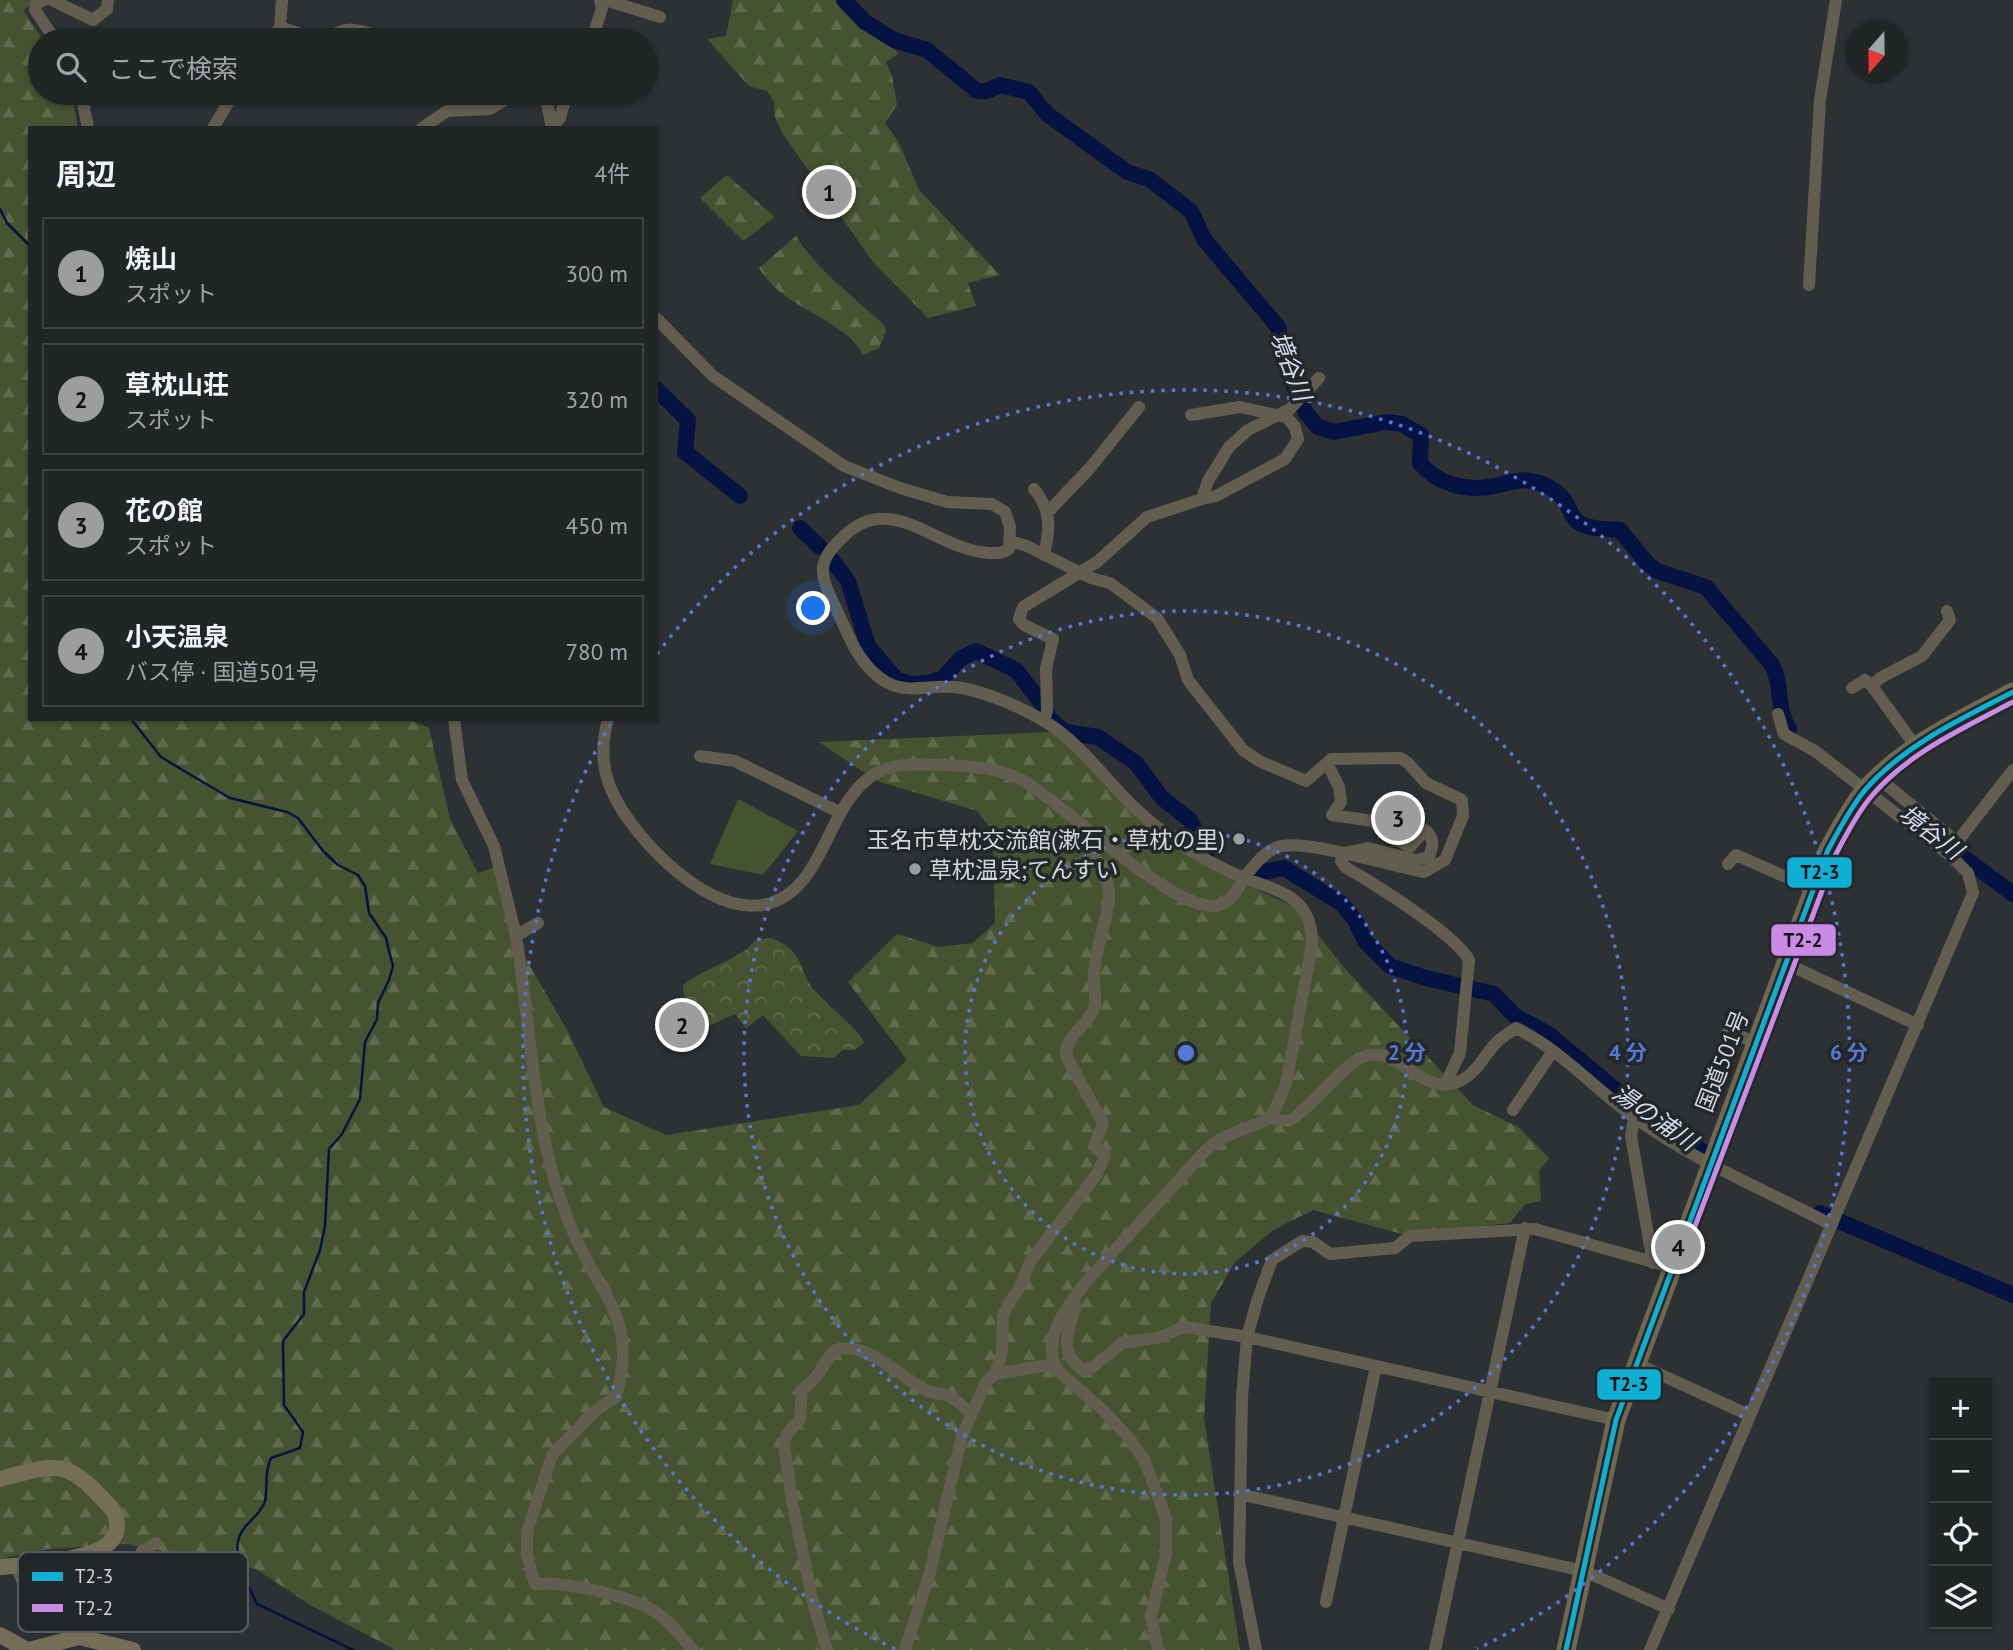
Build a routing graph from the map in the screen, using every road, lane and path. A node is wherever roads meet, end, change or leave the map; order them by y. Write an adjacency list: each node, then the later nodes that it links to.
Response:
1 (44, 0): 9 (street)
2 (52, 0): 3 (street)
3 (107, 0)
4 (282, 0): 8 (street)
5 (602, 0): 7 (street); 11 (street)
6 (1836, 0): 22 (street)
7 (660, 17)
8 (280, 27): 10 (street)
9 (47, 28)
10 (283, 28)
11 (596, 28)
12 (83, 105): 17 (street)
13 (227, 105): 18 (street)
14 (496, 105): 19 (street)
15 (548, 105): 20 (street)
16 (564, 105): 21 (street)
17 (88, 126)
18 (214, 126)
19 (424, 126)
20 (552, 126)
21 (554, 126)
22 (1810, 285)
23 (658, 320): 31 (street)
24 (1318, 378): 27 (street)
25 (1139, 407): 30 (street)
26 (1191, 415): 27 (street)
27 (1283, 415): 29 (street); 29 (street)
28 (1034, 489): 30 (street)
29 (1202, 499): 33 (street)
30 (1047, 513): 32 (street)
31 (1010, 541): 32 (street); 39 (street)
32 (1044, 555): 33 (street)
33 (1077, 572): 39 (street); 44 (street)
34 (1947, 611): 35 (street)
35 (1872, 686): 36 (street); 42 (street)
36 (1852, 688)
37 (2013, 692): 42 (highway, 国道501号)
38 (1778, 714): 46 (street)
39 (1046, 716): 51 (street)
40 (454, 721): 54 (street)
41 (608, 721): 47 (street)
42 (1916, 747): 46 (highway, 国道501号)
43 (700, 756): 47 (street)
44 (1327, 763): 49 (street); 49 (street)
45 (2013, 770): 46 (street)
46 (1871, 784): 52 (highway, 国道501号); 56 (street)
47 (841, 813): 48 (street)
48 (1086, 830): 51 (street); 73 (street)
49 (1344, 853): 51 (street); 60 (street)
50 (1728, 864): 52 (street)
51 (1244, 878): 62 (street)
52 (1813, 889): 55 (highway, 国道501号)
53 (538, 923): 54 (street)
54 (516, 936): 94 (street)
55 (1785, 963): 56 (street); 58 (highway, 国道501号)
56 (1918, 1025): 65 (street)
57 (1728, 1032): 58 (street)
58 (1756, 1042): 64 (highway, 国道501号)
59 (1553, 1051): 60 (street); 61 (street); 63 (street)
60 (1445, 1085): 62 (street)
61 (1513, 1110)
62 (1271, 1118): 68 (street)
63 (1634, 1118): 64 (street); 67 (street)
64 (1711, 1162): 65 (street); 67 (highway, 国道501号)
65 (1835, 1221): 76 (street)
66 (1524, 1228): 67 (street); 69 (street); 74 (street)
67 (1662, 1265): 70 (highway, 国道501号)
68 (1073, 1299): 69 (street); 71 (street)
69 (1247, 1337): 72 (street); 79 (street)
70 (1635, 1363): 76 (street); 77 (highway, 国道501号)
71 (1054, 1364): 73 (street); 97 (street)
72 (1376, 1366): 74 (street); 80 (street)
73 (995, 1374): 75 (street)
74 (1491, 1391): 77 (street); 81 (street)
75 (971, 1413): 95 (street); 96 (street)
76 (1749, 1415): 89 (street)
77 (1616, 1420): 87 (highway, 国道501号)
78 (0, 1479): 83 (main road)
79 (1239, 1494): 80 (street); 98 (street)
80 (1344, 1516): 81 (street); 88 (street)
81 (1457, 1541): 87 (street); 99 (street)
82 (156, 1543): 84 (street)
83 (91, 1552)
84 (141, 1552)
85 (18, 1566): 86 (main road)
86 (0, 1567)
87 (1584, 1571): 89 (street); 100 (highway, 国道501号)
88 (1326, 1602)
89 (1670, 1609): 101 (street)
90 (79, 1634): 92 (main road); 93 (main road)
91 (0, 1635): 92 (main road)
92 (28, 1650)
93 (133, 1650)
94 (693, 1650)
95 (827, 1650)
96 (905, 1650)
97 (1157, 1650)
98 (1256, 1650)
99 (1435, 1650)
100 (1566, 1650)
101 (1650, 1650)

